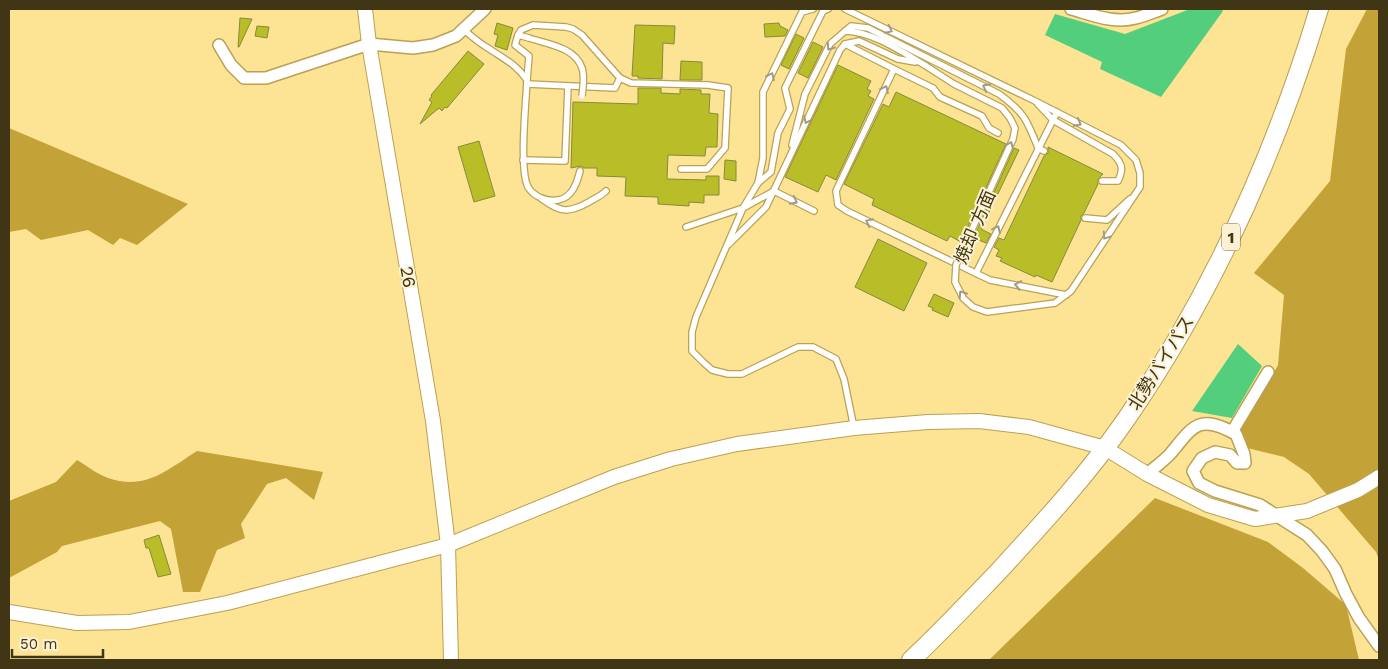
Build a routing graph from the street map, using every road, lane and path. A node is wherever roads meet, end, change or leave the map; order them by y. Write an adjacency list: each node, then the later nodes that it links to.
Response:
1 (365, 9): 12 (street, 26)
2 (486, 9): 9 (street)
3 (813, 9): 31 (lane, one-way to 3)
4 (828, 9): 31 (lane)
5 (845, 9): 21 (lane, 焼却 方面, one-way to 21)
6 (1071, 9): 7 (street)
7 (1162, 9)
8 (1319, 9): 48 (highway, 北勢バイパス / 1)
9 (463, 29): 12 (street); 18 (lane)
10 (845, 31): 15 (lane); 25 (lane, one-way to 10); 27 (lane, one-way to 27)
11 (518, 35): 17 (lane); 18 (lane); 20 (lane, bridge)
12 (369, 44): 14 (street); 52 (street, 26)
13 (845, 44): 15 (lane); 16 (lane); 27 (lane, one-way to 27)
14 (219, 45)
15 (920, 63): 44 (lane, 焼却 方面, one-way to 15, bridge)
16 (894, 69): 24 (lane); 43 (lane, one-way to 16)
17 (620, 78): 19 (lane); 28 (lane)
18 (527, 82): 19 (lane); 26 (lane)
19 (568, 86): 26 (lane)
20 (582, 96)
21 (1035, 100): 22 (lane, 焼却 方面); 23 (lane)
22 (1057, 112): 23 (lane); 36 (lane, 焼却 方面, one-way to 36)
23 (1053, 120): 25 (lane); 30 (lane)
24 (998, 132)
25 (1041, 150): 32 (lane)
26 (523, 160): 37 (lane)
27 (789, 160): 35 (lane)
28 (681, 169)
29 (580, 171): 37 (lane)
30 (1102, 181)
31 (758, 183): 38 (lane)
32 (1020, 184): 33 (lane); 43 (lane, one-way to 32)
33 (1026, 188)
34 (606, 191): 37 (lane)
35 (774, 191): 38 (lane); 39 (lane, one-way to 39); 42 (lane)
36 (1134, 196): 40 (lane); 44 (lane, 焼却 方面, one-way to 44)
37 (540, 198)
38 (743, 208): 41 (lane); 42 (lane)
39 (814, 211)
40 (1085, 218)
41 (686, 227)
42 (728, 244): 46 (lane)
43 (976, 273): 44 (lane, one-way to 43)
44 (1066, 295)
45 (1268, 372): 47 (street)
46 (854, 428): 48 (street); 52 (street)
47 (1232, 432): 49 (street); 51 (street)
48 (1106, 448): 49 (street); 56 (highway, 北勢バイパス / 1)
49 (1147, 474): 51 (street)
50 (1379, 477): 51 (street)
51 (1277, 516): 54 (street)
52 (448, 545): 53 (street); 55 (street, 26)
53 (9, 612)
54 (1379, 646)
55 (450, 660)
56 (911, 660)

